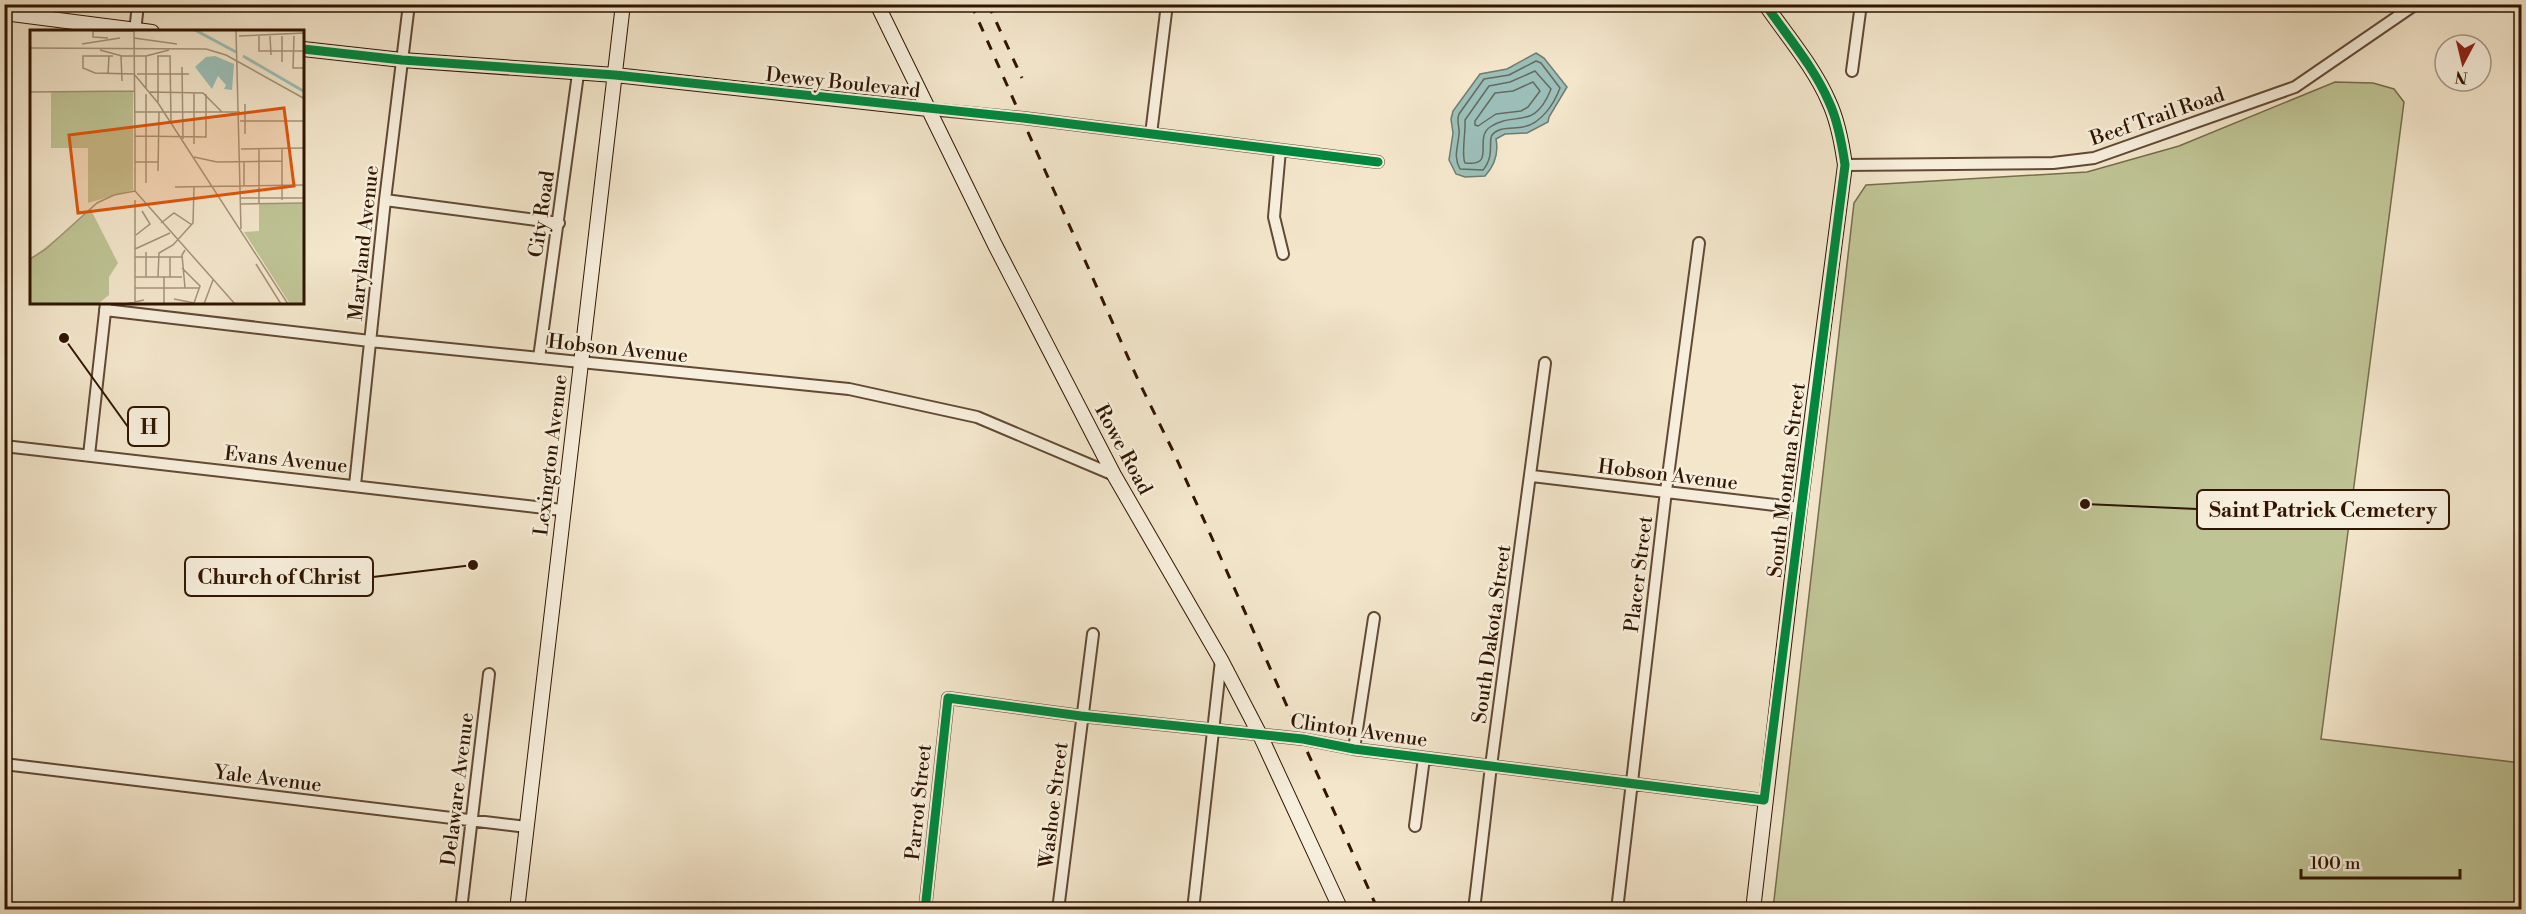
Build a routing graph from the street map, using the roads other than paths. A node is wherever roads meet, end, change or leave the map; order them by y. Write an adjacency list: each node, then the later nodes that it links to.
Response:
1 (138, 4): 11 (street)
2 (409, 4): 13 (street, Maryland Avenue)
3 (623, 4): 16 (street, Lexington Avenue)
4 (877, 4): 17 (street, Rowe Road)
5 (1167, 4): 18 (street)
6 (1766, 4): 21 (street, South Montana Street)
7 (1861, 4): 14 (street)
8 (2416, 4): 21 (street, Beef Trail Road)
9 (4, 14): 10 (street)
10 (127, 30)
11 (135, 30)
12 (304, 49): 13 (street, Dewey Boulevard)
13 (402, 60): 15 (street, Dewey Boulevard); 22 (street, Maryland Avenue)
14 (1852, 71)
15 (578, 74): 16 (street, Dewey Boulevard); 23 (street, City Road)
16 (615, 75): 17 (street, Dewey Boulevard); 29 (street, Lexington Avenue)
17 (928, 109): 18 (street, Dewey Boulevard); 33 (street, Rowe Road)
18 (1151, 134): 19 (street, Dewey Boulevard)
19 (1280, 150): 20 (street, Dewey Boulevard); 25 (street)
20 (1378, 162)
21 (1845, 165): 37 (street, South Montana Street)
22 (385, 200): 23 (street); 27 (street, Maryland Avenue)
23 (559, 223): 28 (street, City Road)
24 (1699, 243): 36 (street, Placer Street)
25 (1283, 254)
26 (106, 306): 27 (street, Hobson Avenue); 32 (street)
27 (370, 341): 28 (street, Hobson Avenue); 35 (street, Maryland Avenue)
28 (539, 358): 29 (street, Hobson Avenue)
29 (580, 362): 33 (street, Hobson Avenue); 38 (street, Lexington Avenue)
30 (1545, 363): 34 (street, South Dakota Street)
31 (4, 446): 32 (street, Evans Avenue)
32 (89, 455): 35 (street, Evans Avenue)
33 (1114, 475): 41 (street, Rowe Road)
34 (1532, 476): 36 (street, Hobson Avenue); 50 (street, South Dakota Street)
35 (355, 485): 38 (street, Evans Avenue)
36 (1665, 491): 37 (street, Hobson Avenue); 51 (street, Placer Street)
37 (1800, 508): 52 (street, South Montana Street)
38 (562, 510): 55 (street, Lexington Avenue)
39 (1374, 618): 47 (street)
40 (1093, 634): 44 (street, Washoe Street)
41 (1221, 660): 45 (street); 46 (street, Rowe Road)
42 (489, 674): 53 (street, Delaware Avenue)
43 (948, 698): 44 (street, Clinton Avenue); 59 (street, Parrot Street)
44 (1081, 717): 45 (street, Clinton Avenue); 60 (street, Washoe Street)
45 (1213, 730): 46 (street, Clinton Avenue); 61 (street)
46 (1260, 735): 47 (street, Clinton Avenue); 56 (street, Rowe Road)
47 (1354, 749): 48 (street, Clinton Avenue)
48 (1424, 758): 50 (street, Clinton Avenue); 54 (street)
49 (4, 764): 53 (street, Yale Avenue)
50 (1491, 766): 51 (street, Clinton Avenue); 62 (street, South Dakota Street)
51 (1632, 783): 52 (street, Clinton Avenue); 63 (street, Placer Street)
52 (1764, 800): 64 (street, South Montana Street)
53 (470, 821): 55 (street, Yale Avenue); 57 (street, Delaware Avenue)
54 (1414, 826)
55 (527, 827): 58 (street, Lexington Avenue)
56 (1338, 906)
57 (461, 909)
58 (517, 909)
59 (925, 909)
60 (1058, 909)
61 (1193, 909)
62 (1474, 909)
63 (1617, 909)
64 (1753, 909)

